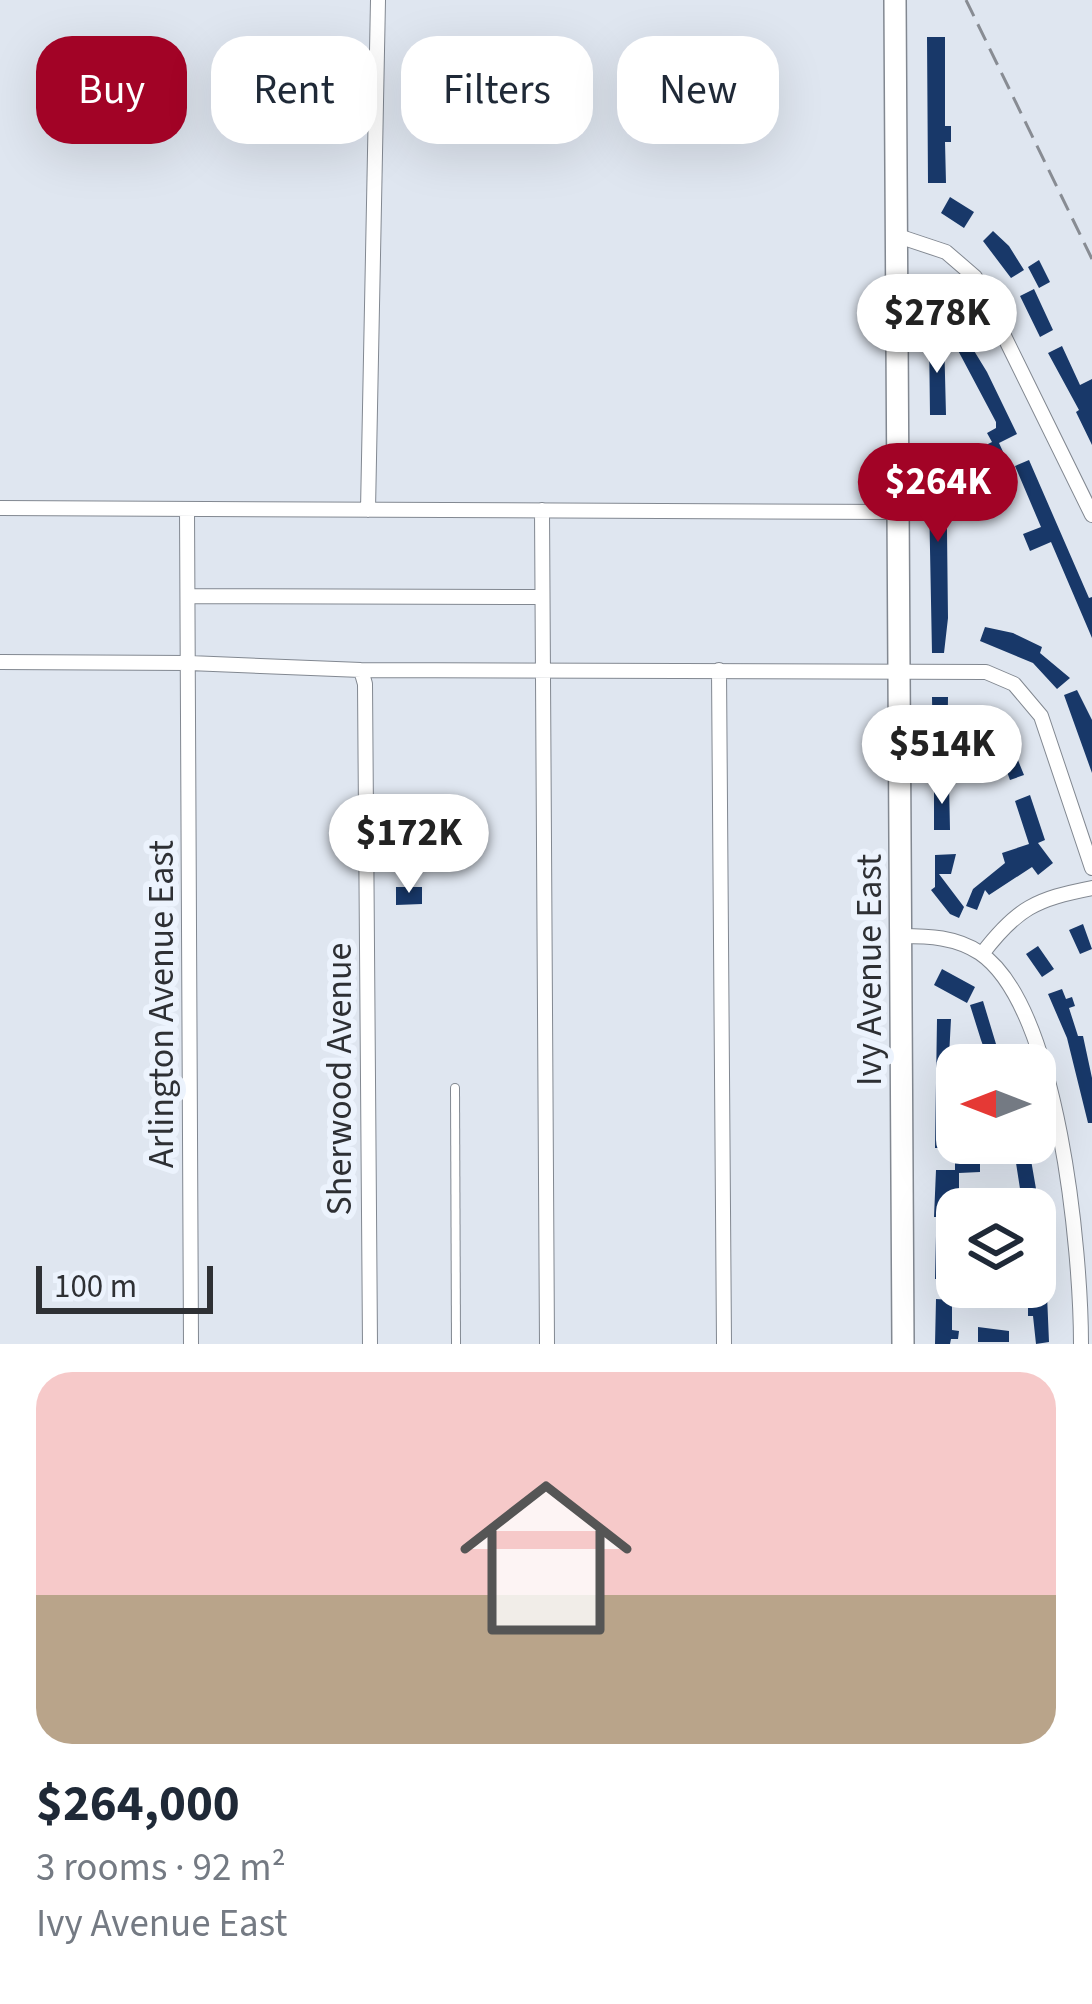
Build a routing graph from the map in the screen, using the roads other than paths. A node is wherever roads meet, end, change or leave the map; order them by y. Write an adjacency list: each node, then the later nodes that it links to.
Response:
1 (378, 0): 6 (street)
2 (895, 0): 3 (street, Ivy Avenue East)
3 (898, 236): 8 (street, Ivy Avenue East); 9 (street)
4 (0, 508): 5 (street)
5 (187, 509): 6 (street); 10 (street, Arlington Avenue East)
6 (368, 510): 7 (street)
7 (542, 510): 8 (street); 11 (street)
8 (899, 512): 17 (street, Ivy Avenue East)
9 (1092, 515)
10 (188, 596): 11 (street); 13 (street, Arlington Avenue East)
11 (542, 597): 15 (street)
12 (0, 662): 13 (street)
13 (189, 663): 14 (street); 23 (street, Arlington Avenue East)
14 (361, 670): 15 (street); 24 (street, Sherwood Avenue)
15 (543, 670): 16 (street); 26 (street)
16 (719, 670): 17 (street); 27 (street)
17 (900, 670): 18 (street); 20 (street, Ivy Avenue East)
18 (1092, 868)
19 (1092, 888): 21 (street)
20 (901, 936): 21 (street); 28 (street, Ivy Avenue East)
21 (982, 954): 29 (street)
22 (455, 1088): 25 (lane)
23 (191, 1344)
24 (370, 1344)
25 (456, 1344)
26 (547, 1344)
27 (724, 1344)
28 (903, 1344)
29 (1081, 1344)

